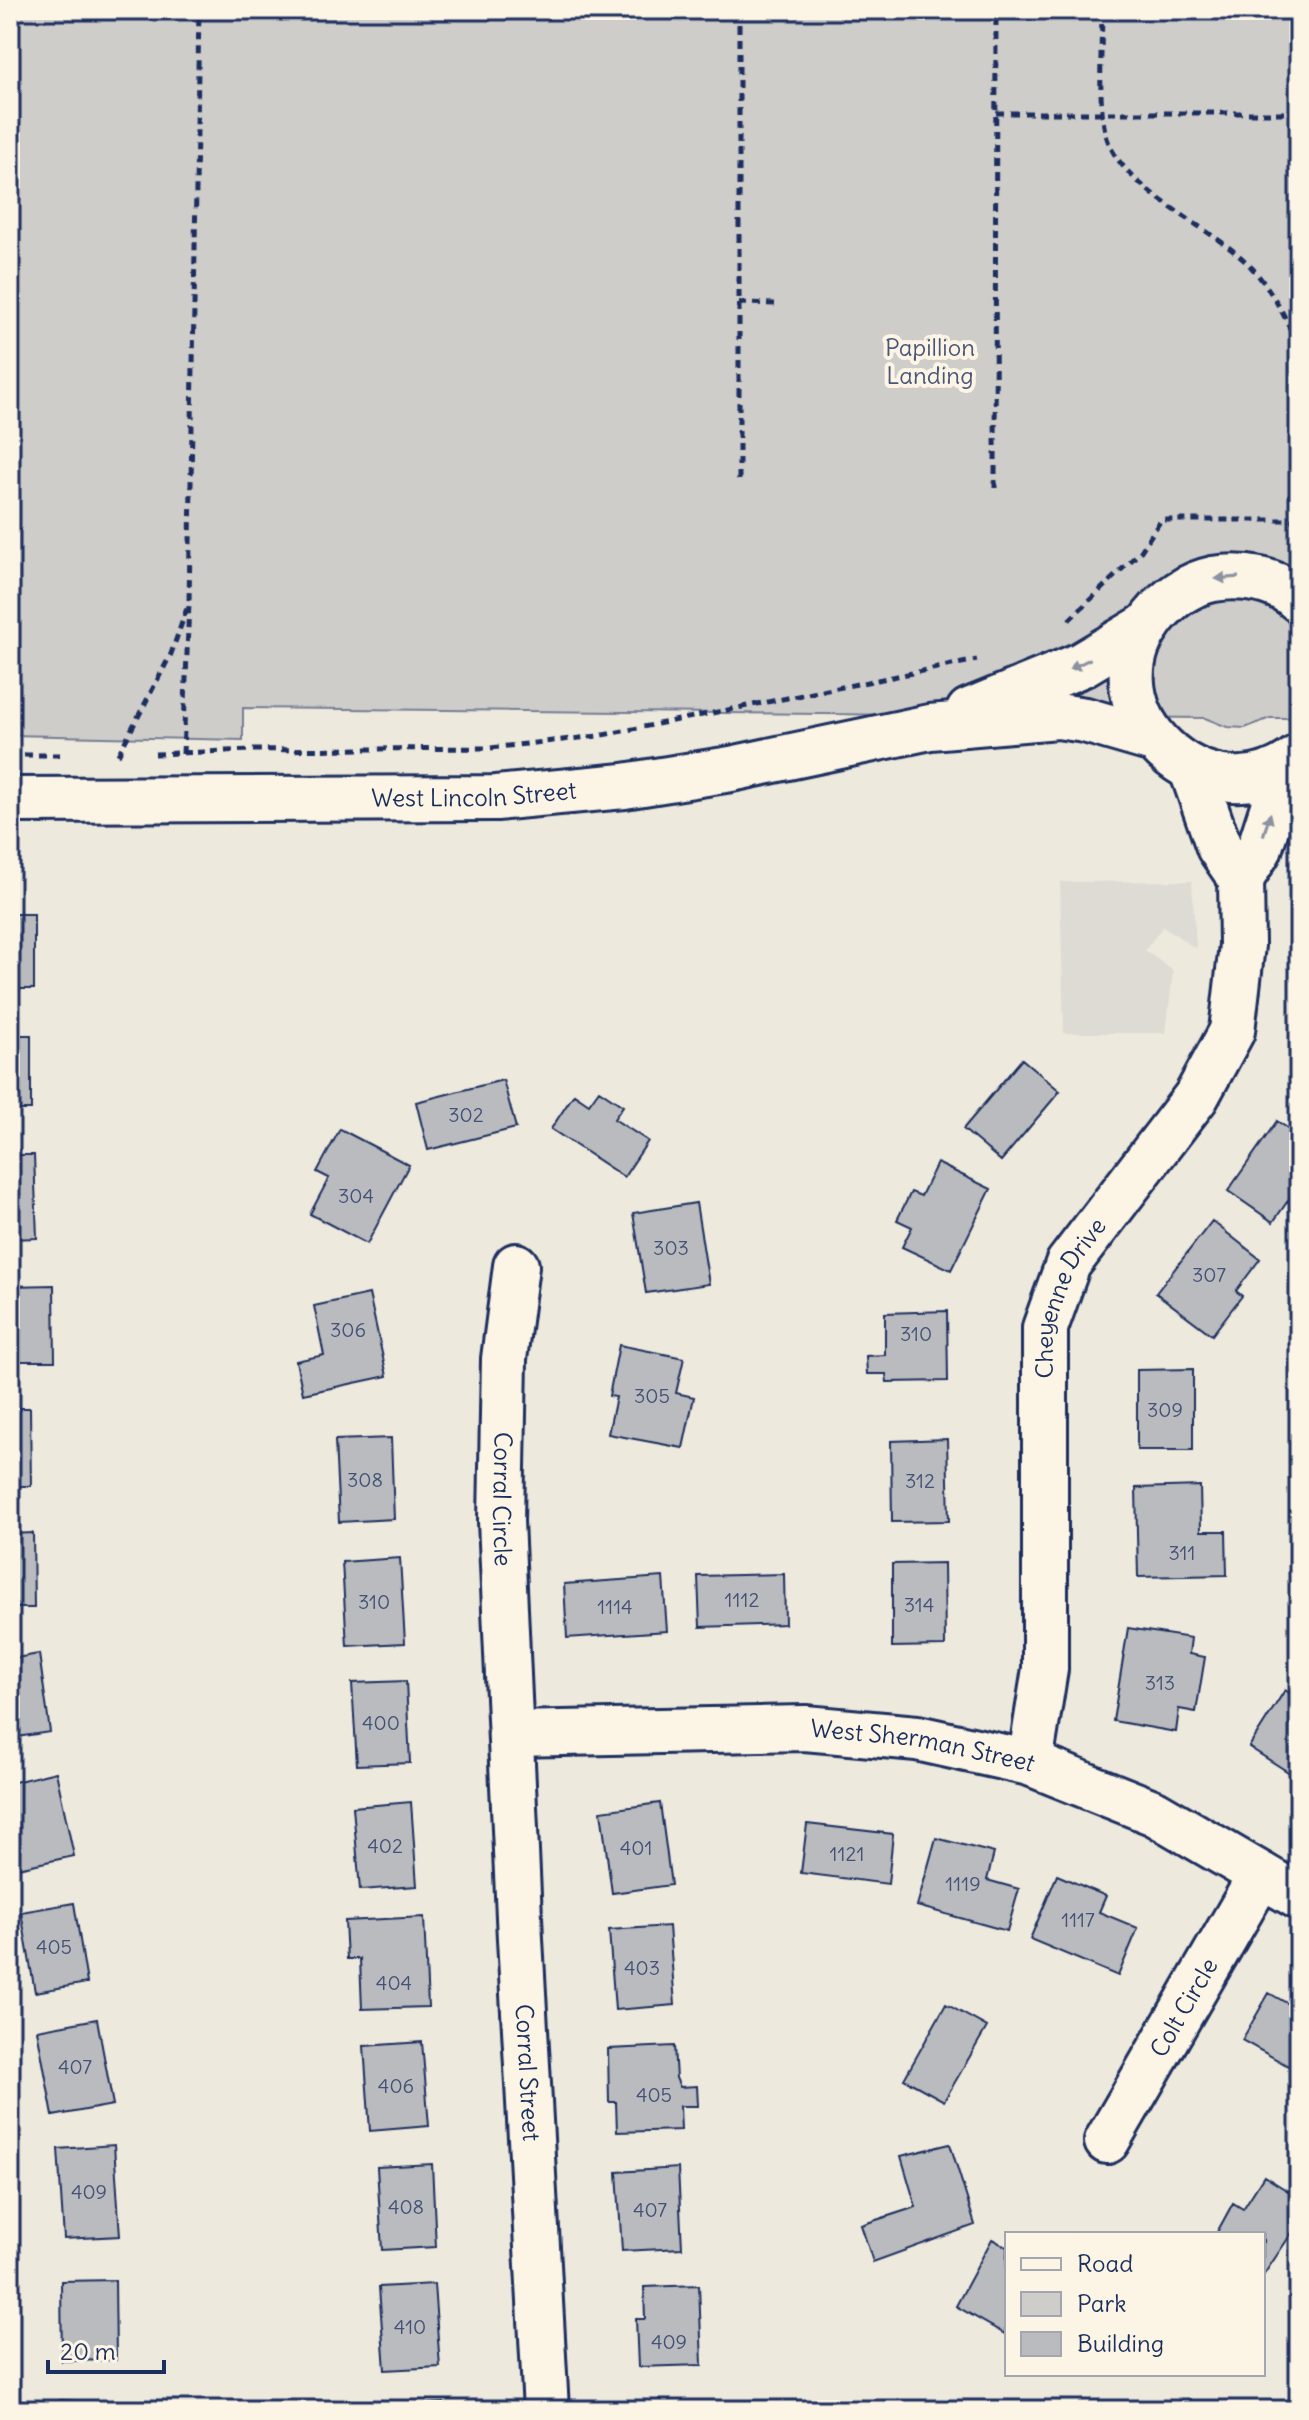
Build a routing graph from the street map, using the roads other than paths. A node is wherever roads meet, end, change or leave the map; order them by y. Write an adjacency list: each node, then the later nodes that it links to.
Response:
1 (1299, 600): 2 (street, one-way to 2)
2 (1148, 625): 3 (street, West Lincoln Street, one-way to 3); 4 (street)
3 (930, 727): 4 (street, West Lincoln Street); 7 (street, West Lincoln Street)
4 (1154, 740): 6 (street)
5 (1294, 762): 6 (street); 8 (street, one-way to 5)
6 (1192, 770): 8 (street)
7 (10, 800)
8 (1241, 879): 11 (street, Cheyenne Drive)
9 (516, 1266): 10 (street, Corral Circle)
10 (512, 1734): 11 (street, West Sherman Street); 15 (street, Corral Street)
11 (1030, 1763): 12 (street, West Sherman Street)
12 (1261, 1875): 13 (street, West Sherman Street); 14 (street, Colt Circle)
13 (1299, 1897)
14 (1107, 2141)
15 (546, 2410)

